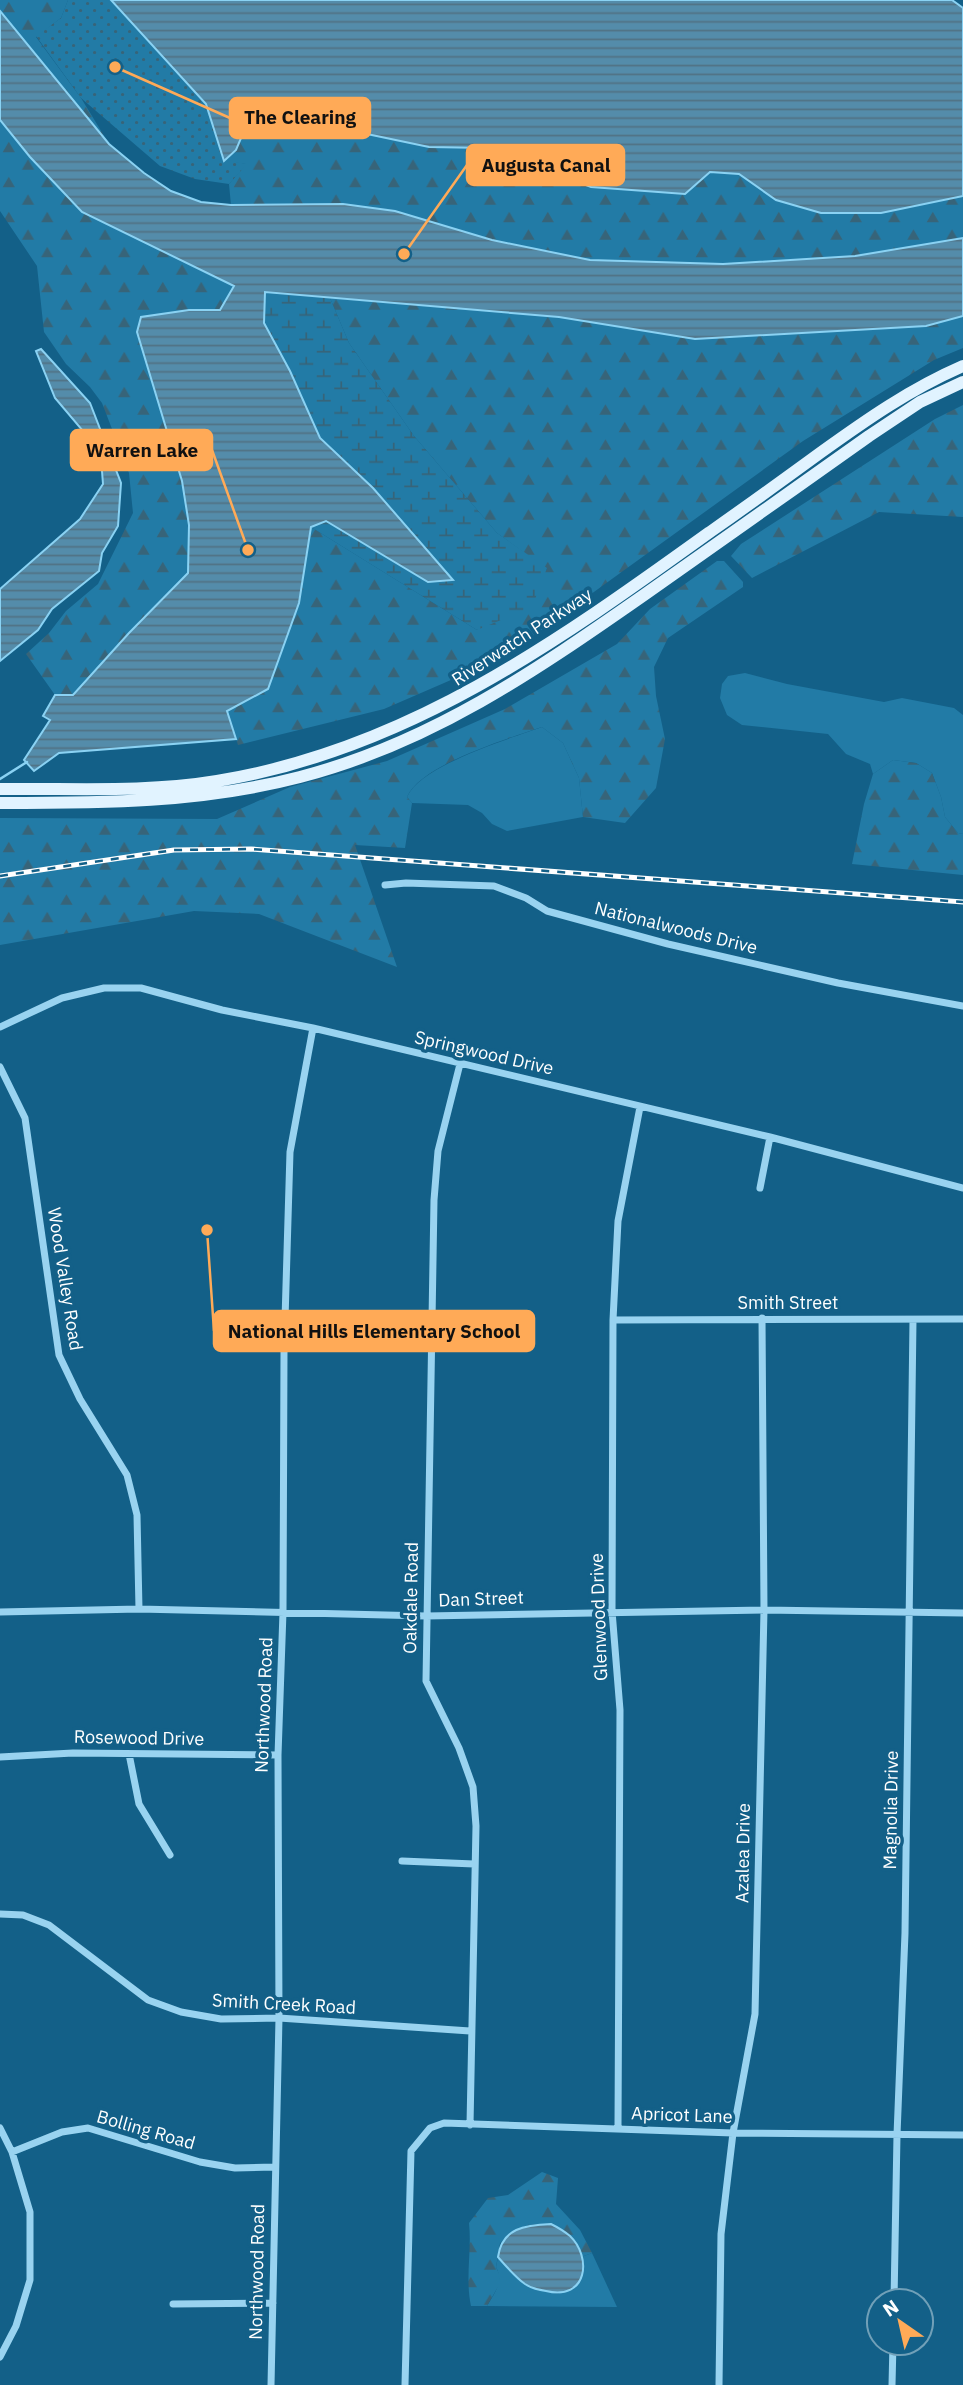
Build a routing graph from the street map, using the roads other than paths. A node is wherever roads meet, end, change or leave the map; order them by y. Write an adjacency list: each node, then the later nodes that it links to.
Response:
1 (963, 366): 3 (main road, Riverwatch Parkway)
2 (963, 382): 4 (main road, Riverwatch Parkway)
3 (0, 789)
4 (6, 803)
5 (385, 885): 6 (street, Nationalwoods Drive)
6 (963, 1006)
7 (0, 1027): 8 (street, Springwood Drive)
8 (313, 1028): 9 (street, Springwood Drive); 24 (street, Northwood Road)
9 (460, 1064): 11 (street, Springwood Drive); 26 (street, Oakdale Road)
10 (0, 1067): 19 (street, Wood Valley Road)
11 (640, 1107): 12 (street, Springwood Drive); 17 (street, Glenwood Drive)
12 (770, 1137): 13 (street); 14 (street, Springwood Drive)
13 (760, 1188)
14 (963, 1188)
15 (762, 1318): 17 (street, Smith Street); 18 (street, Smith Street); 20 (street, Azalea Drive)
16 (963, 1319): 18 (street, Smith Street)
17 (613, 1320): 22 (street, Glenwood Drive)
18 (913, 1320): 21 (street, Magnolia Drive)
19 (139, 1609): 23 (street, Dan Street); 24 (street, Dan Street)
20 (764, 1610): 21 (street, Dan Street); 22 (street, Dan Street); 39 (street, Azalea Drive)
21 (911, 1610): 25 (street, Dan Street); 40 (street, Magnolia Drive)
22 (612, 1611): 26 (street, Dan Street); 38 (street, Glenwood Drive)
23 (0, 1612)
24 (284, 1612): 26 (street, Dan Street); 28 (street, Northwood Road)
25 (963, 1613)
26 (426, 1616): 32 (street, Oakdale Road)
27 (129, 1754): 28 (street, Rosewood Drive); 29 (street, Rosewood Drive); 30 (street)
28 (278, 1755): 34 (street, Northwood Road)
29 (0, 1757)
30 (170, 1855)
31 (402, 1861): 32 (street)
32 (474, 1864): 35 (street, Oakdale Road)
33 (0, 1914): 34 (street, Smith Creek Road)
34 (279, 2018): 35 (street, Smith Creek Road); 43 (street, Northwood Road)
35 (470, 2031): 36 (street, Oakdale Road)
36 (470, 2125): 38 (street, Apricot Lane); 50 (street, Apricot Lane)
37 (0, 2128): 42 (street)
38 (618, 2128): 39 (street, Apricot Lane)
39 (733, 2133): 40 (street, Apricot Lane); 51 (street, Azalea Drive)
40 (897, 2135): 41 (street, Apricot Lane); 44 (street, Magnolia Drive)
41 (963, 2135)
42 (12, 2152): 43 (street, Bolling Road); 47 (street)
43 (274, 2167): 45 (street, Northwood Road)
44 (894, 2287)
45 (273, 2303): 46 (street); 49 (street, Northwood Road)
46 (173, 2304)
47 (0, 2357)
48 (893, 2357): 52 (street)
49 (271, 2385)
50 (405, 2385)
51 (719, 2385)
52 (892, 2385)

